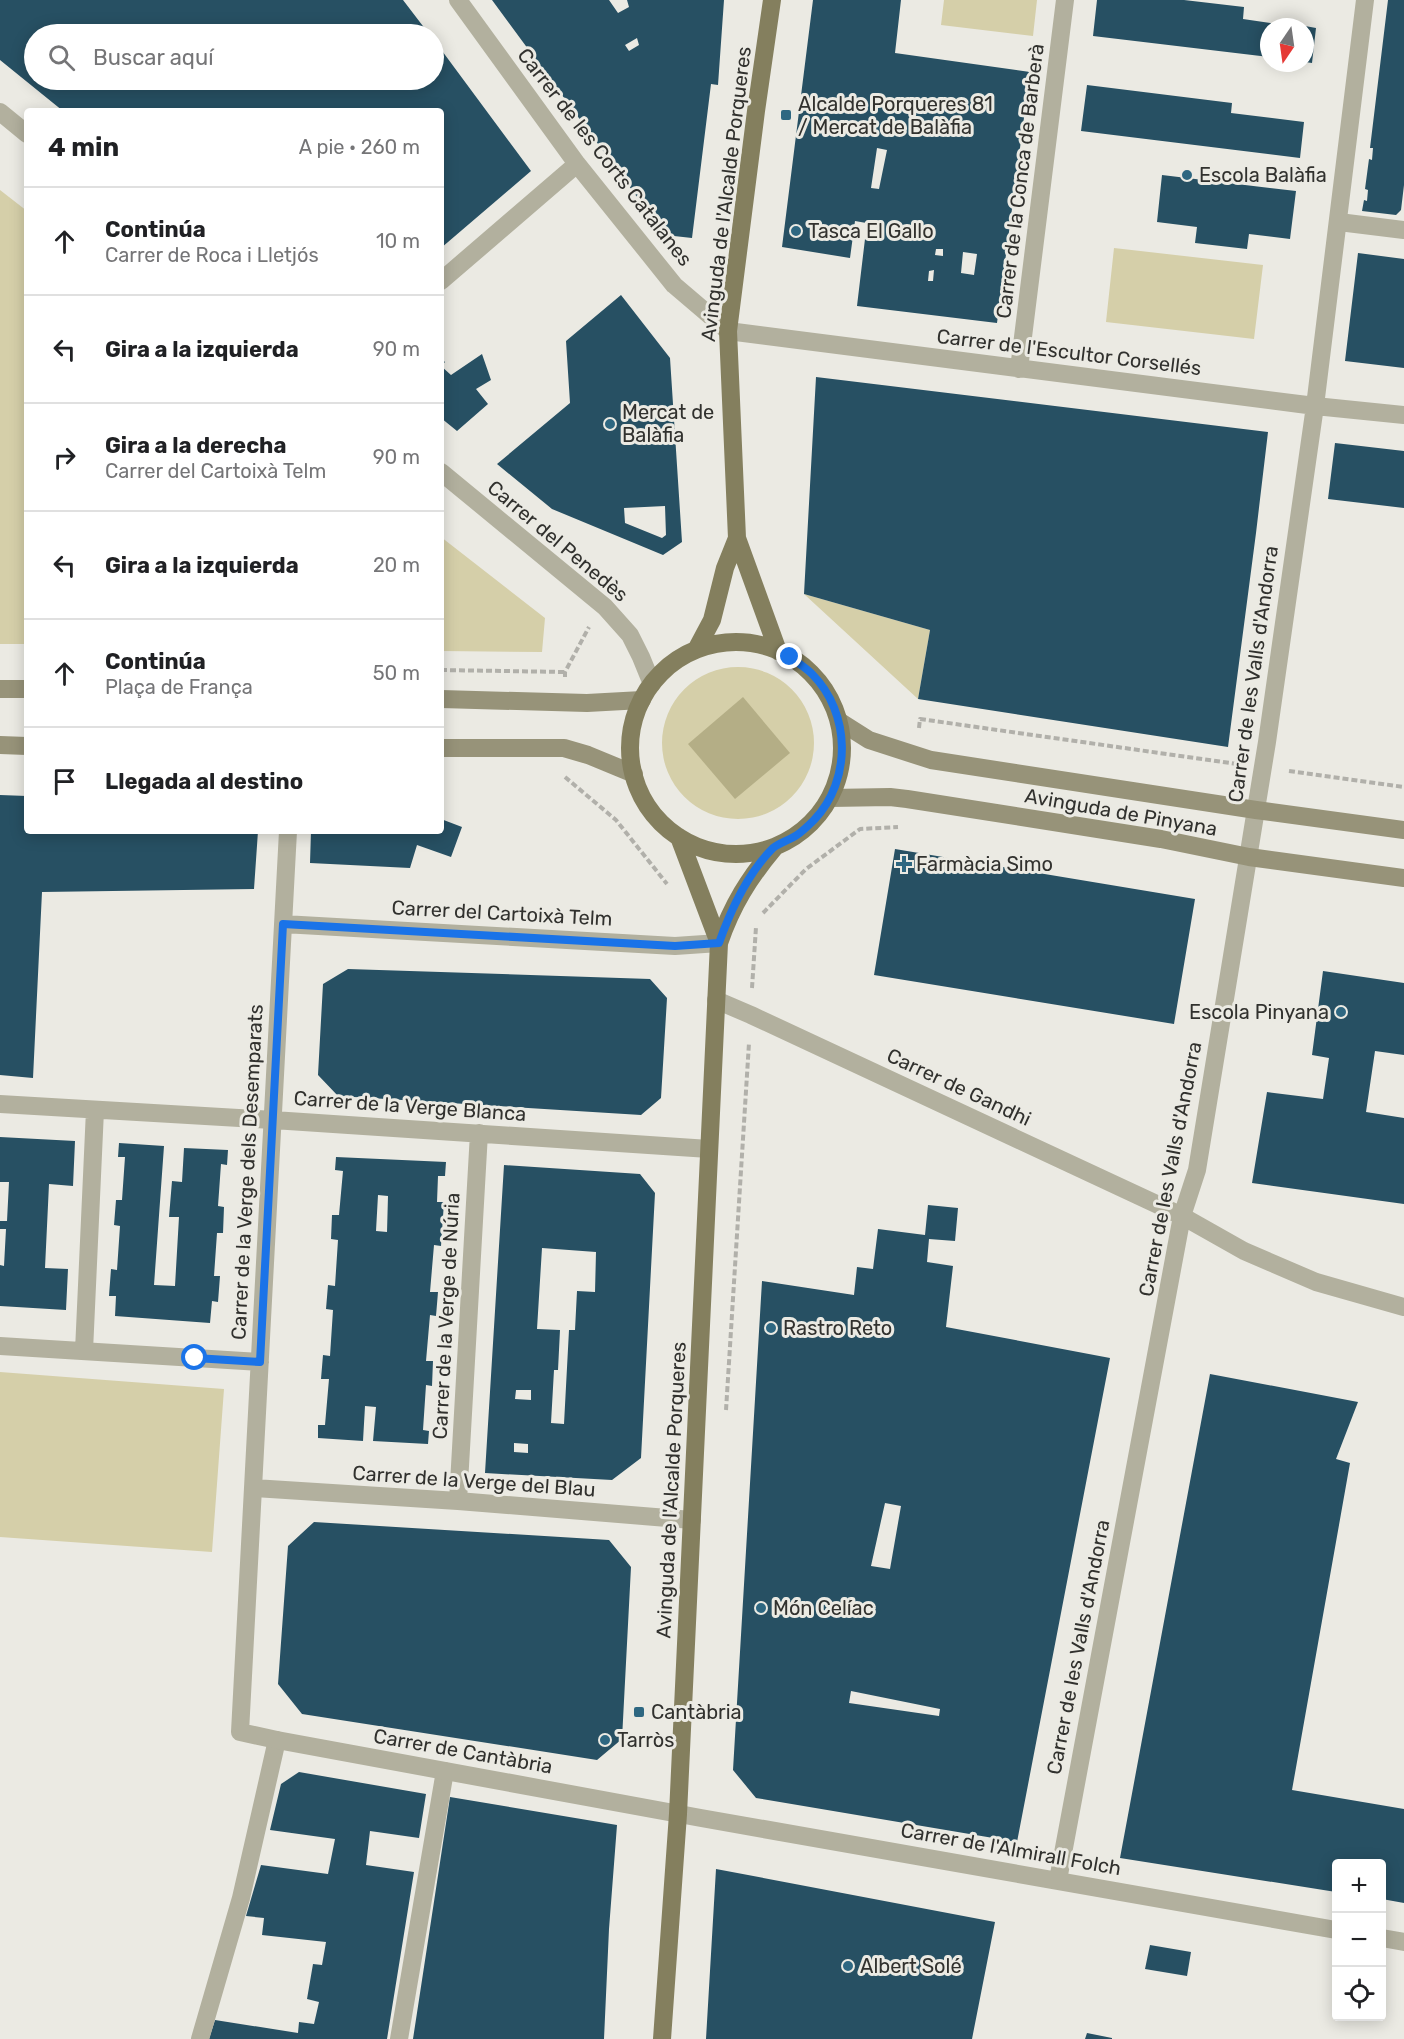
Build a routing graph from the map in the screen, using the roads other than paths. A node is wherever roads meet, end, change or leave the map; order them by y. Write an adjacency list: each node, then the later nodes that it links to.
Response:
1 (458, 0): 7 (street, Carrer de les Corts Catalanes)
2 (772, 0): 11 (main road, Avinguda de l'Alcalde Porqueres)
3 (1065, 0): 12 (street, Carrer de la Conca de Barberà)
4 (1365, 0): 8 (street, Carrer de les Valls d'Andorra)
5 (0, 112): 6 (street)
6 (24, 132)
7 (577, 164): 10 (street); 11 (street, Carrer de les Corts Catalanes)
8 (1339, 222): 9 (street); 13 (street, Carrer de les Valls d'Andorra)
9 (1404, 230)
10 (444, 278)
11 (728, 331): 12 (street, Carrer de l'Escultor Corsellés); 16 (main road, Avinguda de l'Alcalde Porqueres)
12 (1019, 369): 13 (street, Carrer de l'Escultor Corsellés)
13 (1315, 406): 14 (street, Carrer de l'Escultor Corsellés); 30 (street, Carrer de les Valls d'Andorra)
14 (1404, 415)
15 (444, 474): 19 (street, Carrer del Penedès)
16 (737, 538): 17 (main road, Avinguda de l'Alcalde Porqueres); 18 (main road, Avinguda de l'Alcalde Porqueres)
17 (696, 650): 18 (main road); 19 (main road)
18 (778, 651): 24 (main road)
19 (652, 684): 23 (main road)
20 (0, 689): 21 (street)
21 (24, 689)
22 (444, 699): 23 (street)
23 (642, 700): 28 (main road)
24 (839, 721): 29 (main road); 30 (street, Avinguda de Pinyana)
25 (0, 746): 26 (street)
26 (24, 746)
27 (444, 748): 28 (street)
28 (634, 774): 33 (main road)
29 (830, 798): 34 (main road); 35 (street, Avinguda de Pinyana)
30 (1256, 810): 31 (street, Avinguda de Pinyana); 35 (street, Carrer de les Valls d'Andorra)
31 (1404, 830)
32 (288, 834): 37 (street, Carrer de la Verge dels Desemparats)
33 (679, 837): 34 (main road); 38 (main road, Avinguda de l'Alcalde Porqueres)
34 (775, 847): 38 (main road, Avinguda de l'Alcalde Porqueres)
35 (1249, 857): 36 (street, Avinguda de Pinyana); 45 (street, Carrer de les Valls d'Andorra)
36 (1404, 878)
37 (283, 924): 38 (street, Carrer del Cartoixà Telm); 42 (street, Carrer de la Verge dels Desemparats)
38 (719, 943): 39 (main road, Avinguda de l'Alcalde Porqueres)
39 (716, 1000): 44 (main road, Avinguda de l'Alcalde Porqueres); 45 (street, Carrer de Gandhi)
40 (0, 1104): 41 (street, Carrer de la Verge Blanca)
41 (95, 1110): 42 (street, Carrer de la Verge Blanca); 48 (street)
42 (273, 1120): 43 (street, Carrer de la Verge Blanca); 49 (street, Carrer de la Verge dels Desemparats)
43 (479, 1133): 44 (street, Carrer de la Verge Blanca); 51 (street, Carrer de la Verge de Núria)
44 (709, 1149): 52 (main road, Avinguda de l'Alcalde Porqueres)
45 (1182, 1216): 46 (street, Carrer de Gandhi); 57 (street, Carrer de les Valls d'Andorra)
46 (1404, 1307)
47 (0, 1346): 48 (street)
48 (84, 1352): 49 (street)
49 (260, 1362): 50 (street, Carrer de la Verge dels Desemparats)
50 (253, 1488): 51 (street, Carrer de la Verge del Blau); 53 (street, Carrer de la Verge dels Desemparats)
51 (458, 1501): 52 (street, Carrer de la Verge del Blau)
52 (692, 1520): 56 (main road, Avinguda de l'Alcalde Porqueres)
53 (240, 1732): 54 (street, Carrer de Cantàbria)
54 (277, 1740): 55 (street, Carrer de Cantàbria); 61 (street)
55 (445, 1771): 56 (street, Carrer de Cantàbria); 62 (street)
56 (678, 1814): 57 (street, Carrer de l'Almirall Folch); 63 (main road, Avinguda de l'Alcalde Porqueres)
57 (1058, 1880): 58 (street, Carrer de l'Almirall Folch)
58 (1332, 1929)
59 (1386, 1939): 60 (street)
60 (1404, 1942)
61 (200, 2039)
62 (399, 2039)
63 (662, 2039)

